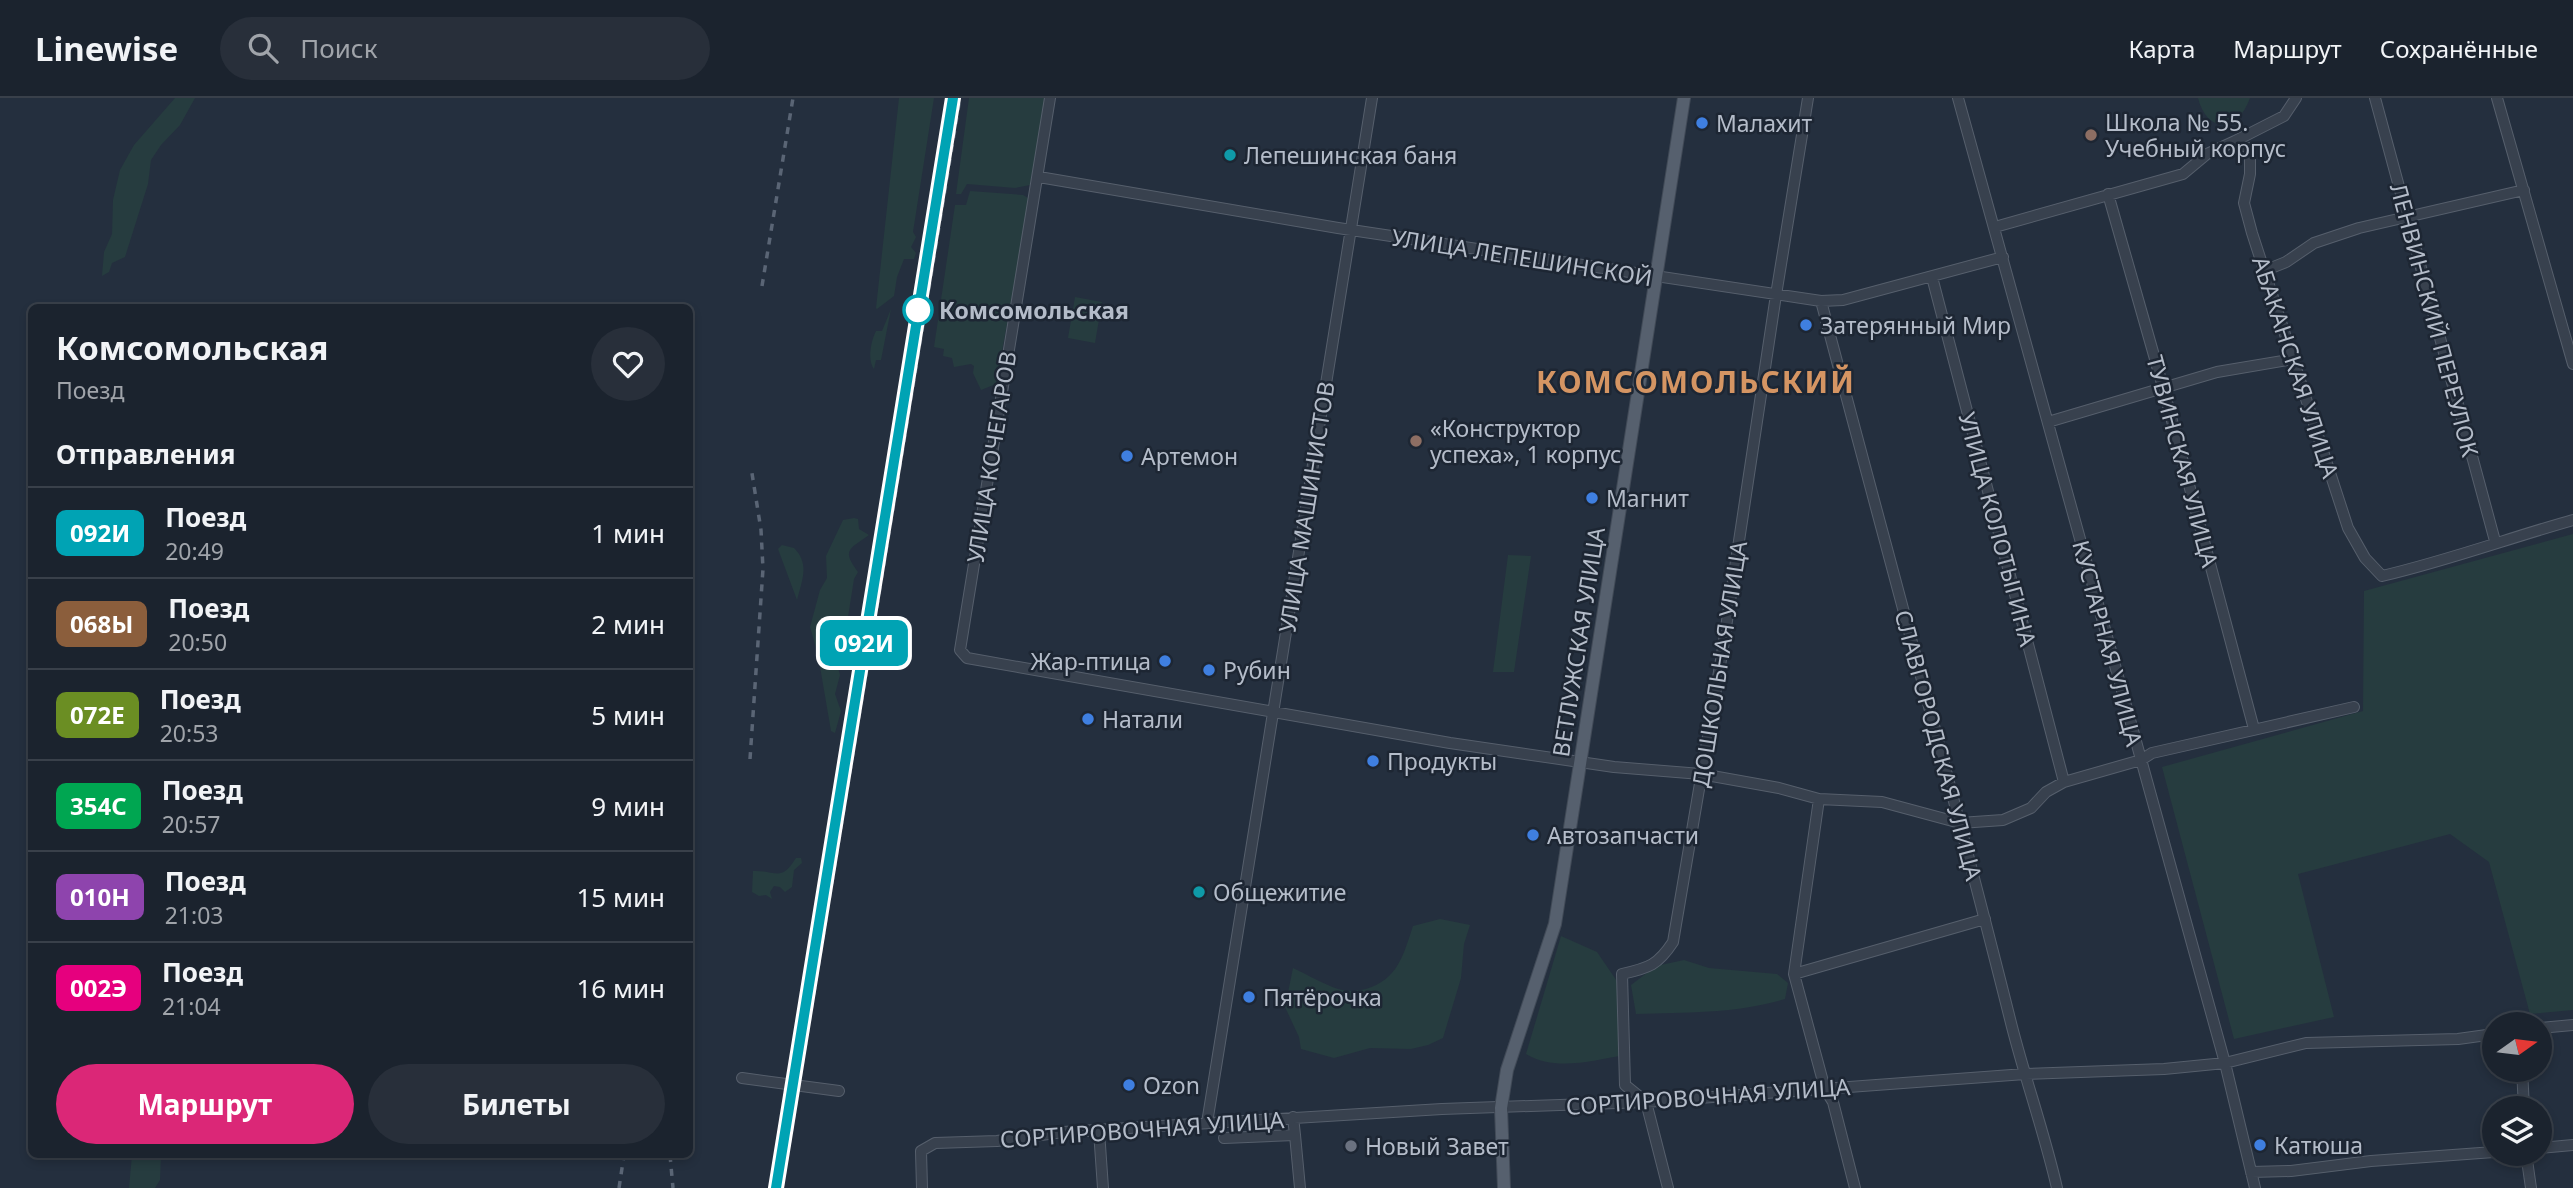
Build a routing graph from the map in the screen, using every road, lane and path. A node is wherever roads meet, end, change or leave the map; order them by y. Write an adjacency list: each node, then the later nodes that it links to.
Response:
1 (1050, 98): 10 (street, УЛИЦА КОЧЕГАРОВ)
2 (1372, 98): 15 (street, УЛИЦА МАШИНИСТОВ)
3 (1684, 98): 18 (main road, ВЕТЛУЖСКАЯ УЛИЦА)
4 (1808, 98): 20 (street, ДОШКОЛЬНАЯ УЛИЦА)
5 (1958, 98): 14 (street, КУСТАРНАЯ УЛИЦА)
6 (2296, 98): 9 (street)
7 (2375, 98): 13 (street, ЛЕНВИНСКИЙ ПЕРЕУЛОК)
8 (2497, 98): 11 (street)
9 (2235, 141): 12 (street); 17 (street, АБАКАНСКАЯ УЛИЦА)
10 (1039, 177): 15 (street, УЛИЦА ЛЕПЕШИНСКОЙ); 29 (street, УЛИЦА КОЧЕГАРОВ)
11 (2524, 190): 13 (street); 23 (street)
12 (2108, 194): 14 (street); 24 (street, ТУВИНСКАЯ УЛИЦА)
13 (2407, 218): 17 (street); 27 (street, ЛЕНВИНСКИЙ ПЕРЕУЛОК)
14 (1995, 228): 16 (street, КУСТАРНАЯ УЛИЦА)
15 (1351, 230): 18 (street, УЛИЦА ЛЕПЕШИНСКОЙ); 29 (street, УЛИЦА МАШИНИСТОВ)
16 (2003, 257): 19 (street, УЛИЦА ЛЕПЕШИНСКОЙ); 25 (street, КУСТАРНАЯ УЛИЦА)
17 (2266, 270): 22 (street, АБАКАНСКАЯ УЛИЦА)
18 (1655, 277): 20 (street, УЛИЦА ЛЕПЕШИНСКОЙ); 32 (main road, ВЕТЛУЖСКАЯ УЛИЦА)
19 (1932, 277): 21 (street, УЛИЦА ЛЕПЕШИНСКОЙ); 34 (street, УЛИЦА КОЛОТЫГИНА)
20 (1776, 295): 21 (street, УЛИЦА ЛЕПЕШИНСКОЙ); 33 (street, ДОШКОЛЬНАЯ УЛИЦА)
21 (1821, 301): 36 (street, СЛАВГОРОДСКАЯ УЛИЦА)
22 (2294, 359): 24 (street); 27 (street, АБАКАНСКАЯ УЛИЦА)
23 (2573, 364)
24 (2163, 387): 25 (street); 30 (street, ТУВИНСКАЯ УЛИЦА)
25 (2048, 422): 31 (street, КУСТАРНАЯ УЛИЦА)
26 (2573, 520): 27 (street)
27 (2495, 541)
28 (2354, 707): 30 (street)
29 (1274, 713): 32 (street); 50 (street, УЛИЦА МАШИНИСТОВ)
30 (2254, 729): 31 (street)
31 (2141, 760): 34 (street); 42 (street, КУСТАРНАЯ УЛИЦА)
32 (1581, 762): 33 (street); 48 (main road, ВЕТЛУЖСКАЯ УЛИЦА)
33 (1702, 774): 35 (street); 47 (street, ДОШКОЛЬНАЯ УЛИЦА)
34 (2064, 782): 36 (street)
35 (1819, 799): 36 (street); 38 (street)
36 (1959, 823): 37 (street, СЛАВГОРОДСКАЯ УЛИЦА)
37 (1985, 919): 38 (street); 43 (street, СЛАВГОРОДСКАЯ УЛИЦА)
38 (1794, 974): 45 (street)
39 (2573, 1025): 40 (street)
40 (2552, 1027)
41 (2482, 1036): 42 (street, СОРТИРОВОЧНАЯ УЛИЦА)
42 (2225, 1063): 43 (street, СОРТИРОВОЧНАЯ УЛИЦА); 58 (street, КУСТАРНАЯ УЛИЦА)
43 (2025, 1074): 45 (street, СОРТИРОВОЧНАЯ УЛИЦА); 65 (street, СЛАВГОРОДСКАЯ УЛИЦА)
44 (742, 1078): 46 (street)
45 (1825, 1089): 47 (street, СОРТИРОВОЧНАЯ УЛИЦА); 64 (street)
46 (839, 1091)
47 (1646, 1102): 48 (street, СОРТИРОВОЧНАЯ УЛИЦА); 63 (street, ДОШКОЛЬНАЯ УЛИЦА)
48 (1501, 1108): 49 (street, СОРТИРОВОЧНАЯ УЛИЦА); 62 (main road, ВЕТЛУЖСКАЯ УЛИЦА)
49 (1293, 1117): 50 (street, СОРТИРОВОЧНАЯ УЛИЦА); 52 (street)
50 (1207, 1123): 51 (street, СОРТИРОВОЧНАЯ УЛИЦА)
51 (1099, 1131): 59 (street, СОРТИРОВОЧНАЯ УЛИЦА); 60 (street)
52 (1295, 1135): 53 (street); 61 (street)
53 (1224, 1139)
54 (2573, 1145): 55 (street)
55 (2552, 1147)
56 (2482, 1153): 58 (street)
57 (2527, 1166): 67 (street)
58 (2251, 1172): 66 (street, КУСТАРНАЯ УЛИЦА)
59 (922, 1188)
60 (1102, 1188)
61 (1300, 1188)
62 (1504, 1188)
63 (1668, 1188)
64 (1855, 1188)
65 (2057, 1188)
66 (2255, 1188)
67 (2530, 1188)

